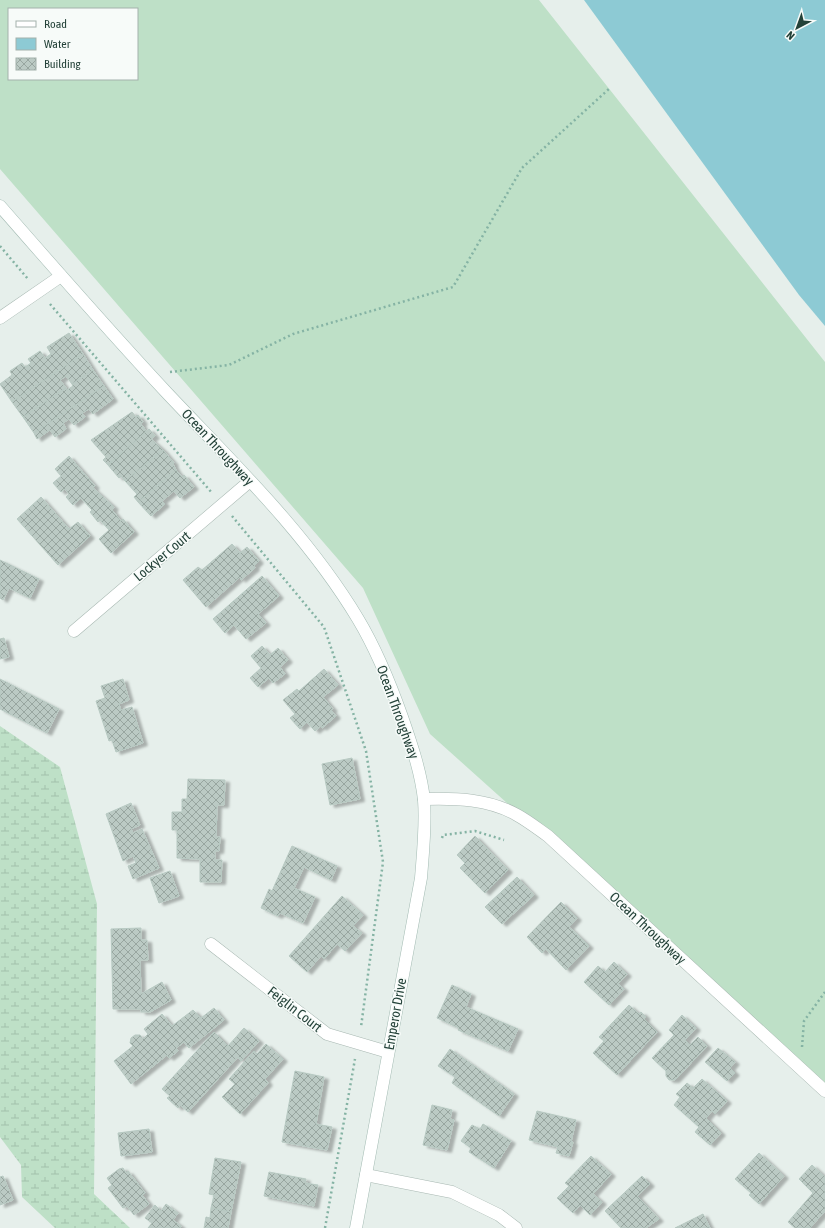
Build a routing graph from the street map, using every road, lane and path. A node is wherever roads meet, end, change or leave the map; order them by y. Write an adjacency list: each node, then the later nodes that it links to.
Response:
1 (610, 88): 7 (path)
2 (0, 206): 4 (street, Ocean Throughway)
3 (0, 246): 5 (path)
4 (61, 276): 5 (street); 7 (street, Ocean Throughway)
5 (39, 292): 6 (street); 9 (path)
6 (0, 318)
7 (150, 374): 8 (street, Ocean Throughway)
8 (250, 481): 9 (street, Lockyer Court); 11 (street, Ocean Throughway)
9 (223, 505): 10 (street, Lockyer Court); 16 (path)
10 (74, 631)
11 (424, 799): 17 (street, Emperor Drive); 18 (street, Ocean Throughway)
12 (443, 835): 13 (path)
13 (504, 840)
14 (212, 944): 16 (street, Feiglin Court)
15 (825, 992): 18 (path)
16 (358, 1043): 17 (street, Feiglin Court); 21 (path)
17 (388, 1052): 20 (street, Emperor Drive)
18 (801, 1069): 19 (street, Ocean Throughway)
19 (825, 1091)
20 (366, 1175): 22 (street, Emperor Drive); 23 (street)
21 (325, 1228)
22 (356, 1228)
23 (516, 1228)

